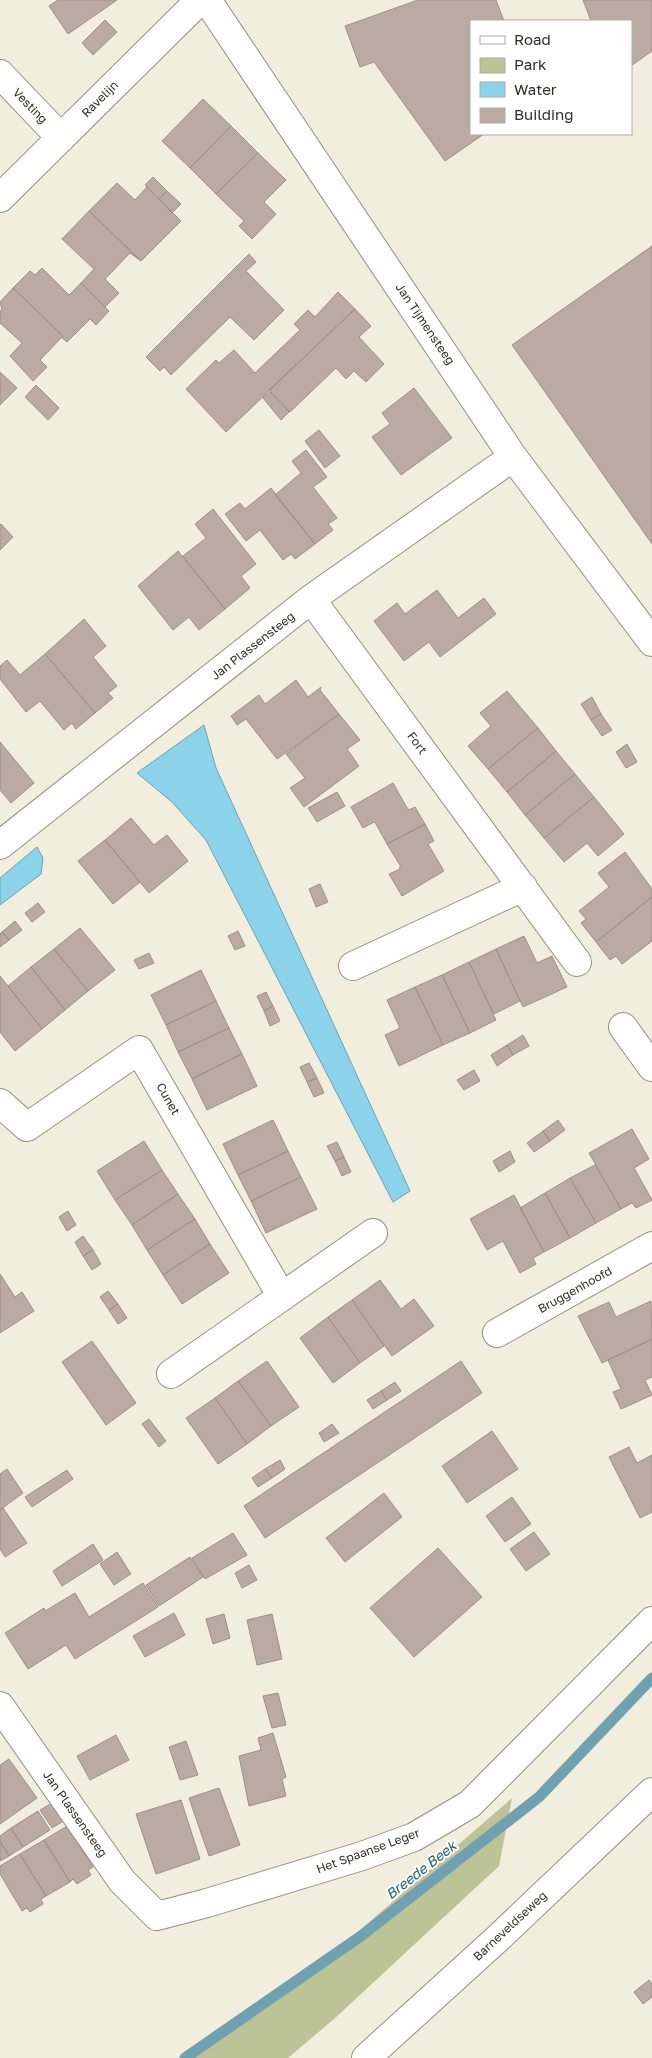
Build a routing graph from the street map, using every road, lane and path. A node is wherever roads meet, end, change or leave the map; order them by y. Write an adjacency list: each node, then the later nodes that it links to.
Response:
1 (200, 0): 4 (street, Ravelijn)
2 (207, 0): 6 (street, Jan Tijmensteeg)
3 (0, 74): 4 (street, Vesting)
4 (61, 138): 5 (street, Ravelijn)
5 (0, 198)
6 (514, 457): 7 (street, Jan Plassensteeg); 8 (street, Jan Tijmensteeg)
7 (311, 599): 9 (street, Jan Plassensteeg); 10 (street, Fort)
8 (652, 642)
9 (0, 845)
10 (523, 887): 11 (street, Fort); 12 (street)
11 (577, 962)
12 (353, 966)
13 (623, 1027): 14 (street)
14 (652, 1067)
15 (0, 1103): 18 (street, Cunet)
16 (373, 1233): 18 (street)
17 (652, 1246): 19 (street, Bruggenhoofd)
18 (282, 1297): 20 (street)
19 (497, 1333)
20 (171, 1374)
21 (652, 1621): 24 (street, Het Spaanse Leger)
22 (0, 1706): 24 (street, Jan Plassensteeg)
23 (652, 1792): 25 (street, Barneveldseweg)
24 (156, 1916)
25 (366, 2058)

